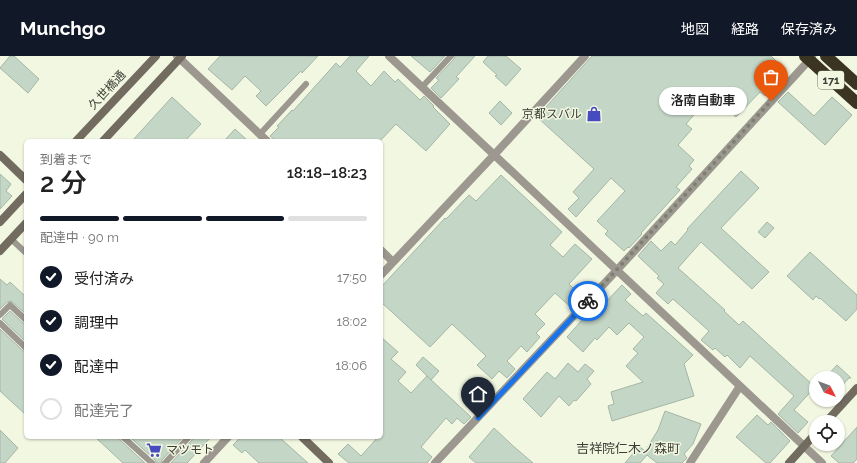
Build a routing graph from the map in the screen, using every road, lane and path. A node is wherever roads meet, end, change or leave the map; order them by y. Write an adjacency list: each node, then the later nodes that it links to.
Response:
1 (156, 56): 13 (street, 久世橋通)
2 (389, 56): 10 (street)
3 (451, 56): 10 (lane)
4 (585, 56): 16 (street)
5 (826, 56): 9 (highway, 171)
6 (179, 57): 12 (street); 14 (street)
7 (809, 57): 11 (highway, 171); 27 (street)
8 (306, 84): 12 (lane)
9 (857, 84)
10 (422, 87): 16 (street)
11 (857, 104)
12 (260, 134): 15 (street)
13 (78, 139)
14 (105, 139)
15 (265, 139)
16 (494, 155): 26 (street); 27 (street)
17 (0, 156): 18 (street)
18 (24, 178)
19 (24, 196): 20 (street)
20 (0, 222)
21 (24, 225): 22 (street)
22 (11, 239): 23 (street); 24 (lane)
23 (0, 251)
24 (24, 251)
25 (383, 252): 26 (street)
26 (393, 262): 28 (street)
27 (617, 270): 33 (street); 46 (street)
28 (383, 273)
29 (0, 315): 30 (lane)
30 (24, 318)
31 (0, 323): 32 (lane)
32 (24, 346)
33 (740, 386): 41 (street); 47 (street)
34 (857, 388): 35 (street)
35 (832, 415)
36 (125, 439): 42 (lane)
37 (187, 439): 43 (lane)
38 (226, 439): 44 (street)
39 (304, 439): 45 (street)
40 (809, 441): 41 (street)
41 (804, 446): 48 (street); 49 (street)
42 (152, 463)
43 (165, 463)
44 (204, 463)
45 (329, 463)
46 (435, 463)
47 (690, 463)
48 (789, 463)
49 (822, 463)

